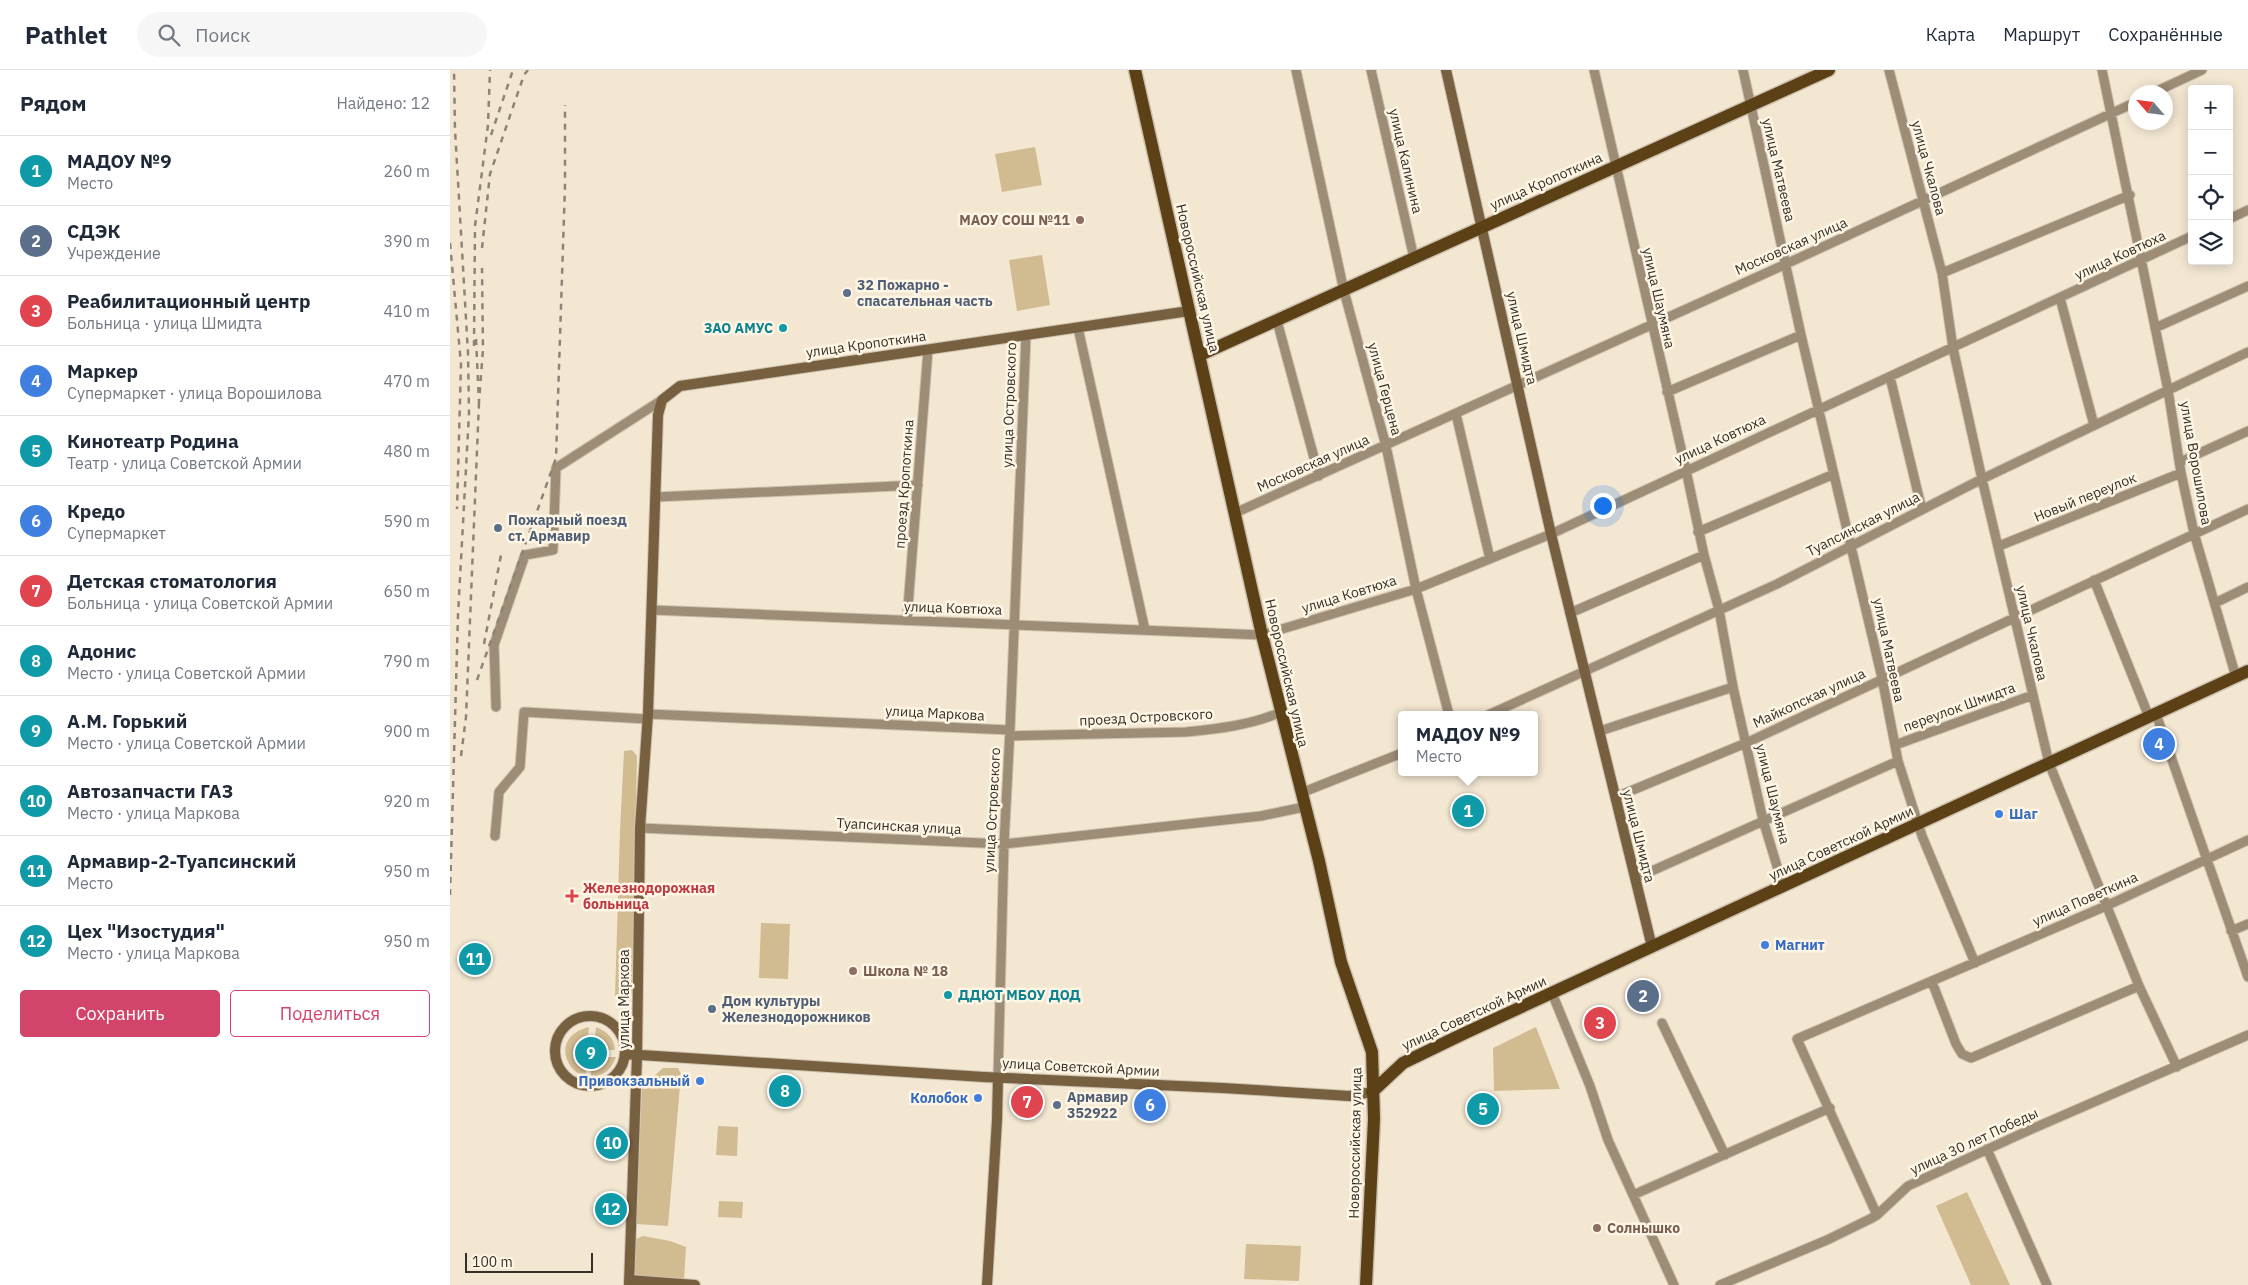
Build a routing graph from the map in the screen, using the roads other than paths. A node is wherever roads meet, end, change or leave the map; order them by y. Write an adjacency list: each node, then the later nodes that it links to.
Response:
1 (1135, 70): 29 (main road, Новороссийская улица)
2 (1296, 70): 27 (street, улица Герцена)
3 (1371, 70): 22 (street, улица Калинина)
4 (1446, 70): 20 (main road, улица Шмидта)
5 (1594, 70): 15 (street, улица Шаумяна)
6 (1743, 70): 12 (street, улица Матвеева)
7 (1828, 70): 12 (main road, улица Кропоткина)
8 (1890, 70): 17 (street, улица Чкалова)
9 (2102, 70): 14 (street, улица Ворошилова)
10 (2202, 70): 11 (street)
11 (2170, 85)
12 (1750, 104): 15 (main road, улица Кропоткина); 24 (street, улица Матвеева)
13 (2128, 106): 14 (street, Московская улица)
14 (2112, 114): 16 (street, улица Ворошилова); 17 (street, Московская улица)
15 (1616, 166): 20 (main road, улица Кропоткина); 31 (street, улица Шаумяна)
16 (2130, 195): 23 (street, улица Ворошилова); 25 (street)
17 (1924, 201): 24 (street, Московская улица); 25 (street, улица Чкалова)
18 (2248, 210): 19 (street)
19 (2233, 217)
20 (1482, 227): 22 (main road, улица Кропоткина); 41 (main road, улица Шмидта)
21 (2188, 238): 23 (street, улица Ковтюха)
22 (1414, 258): 27 (main road, улица Кропоткина)
23 (2140, 260): 28 (street, улица Ковтюха); 33 (street, улица Ворошилова)
24 (1786, 264): 31 (street, Московская улица); 34 (street, улица Матвеева)
25 (1942, 273): 36 (street, улица Чкалова)
26 (2248, 286): 33 (street)
27 (1344, 291): 30 (main road, улица Кропоткина); 49 (street, улица Герцена)
28 (2060, 298): 36 (street, улица Ковтюха); 47 (street)
29 (1189, 310): 32 (main road, улица Кропоткина); 39 (main road, Новороссийская улица)
30 (1277, 321): 39 (main road, улица Кропоткина); 54 (street)
31 (1651, 324): 41 (street, Московская улица); 43 (street, улица Шаумяна)
32 (1078, 328): 35 (main road, улица Кропоткина); 78 (street)
33 (2155, 328): 42 (street, улица Ворошилова)
34 (1800, 335): 43 (street); 45 (street, улица Матвеева)
35 (1026, 336): 37 (main road, улица Кропоткина); 77 (street, улица Островского)
36 (1953, 348): 40 (street, улица Ковтюха); 55 (street, улица Чкалова)
37 (928, 350): 44 (main road, улица Кропоткина); 56 (street, проезд Кропоткина)
38 (2248, 352): 42 (street, Туапсинская улица)
39 (1200, 355): 60 (main road, Новороссийская улица)
40 (1890, 376): 45 (street, улица Ковтюха); 59 (street)
41 (1518, 386): 46 (street, Московская улица); 63 (main road, улица Шмидта)
42 (2168, 390): 47 (street, Туапсинская улица); 50 (street, улица Ворошилова)
43 (1667, 392): 51 (street, улица Шаумяна)
44 (662, 400): 57 (main road, улица Маркова); 85 (street)
45 (1819, 409): 51 (street, улица Ковтюха); 53 (street, улица Матвеева)
46 (1456, 414): 49 (street, Московская улица); 67 (street)
47 (2094, 425): 55 (street, Туапсинская улица)
48 (2248, 431): 50 (street)
49 (1386, 446): 54 (street, Московская улица); 70 (street, улица Герцена)
50 (2180, 462): 52 (street, улица Ворошилова)
51 (1686, 470): 61 (street, улица Шаумяна); 63 (street, улица Ковтюха)
52 (2181, 473): 62 (street, улица Ворошилова); 65 (street, Новый переулок)
53 (1834, 474): 61 (street); 64 (street, улица Матвеева)
54 (1319, 476): 60 (street, Московская улица)
55 (1982, 480): 59 (street, Туапсинская улица); 65 (street, улица Чкалова)
56 (918, 485): 57 (street); 76 (street, проезд Кропоткина)
57 (656, 497): 72 (main road, улица Маркова)
58 (2248, 509): 62 (street, Майкопская улица)
59 (1922, 510): 64 (street, Туапсинская улица)
60 (1235, 513): 79 (main road, Новороссийская улица)
61 (1698, 532): 66 (street, улица Шаумяна)
62 (2194, 533): 68 (street, Майкопская улица); 71 (street, улица Ворошилова)
63 (1551, 534): 67 (street, улица Ковтюха); 74 (main road, улица Шмидта)
64 (1852, 545): 73 (street, Туапсинская улица); 82 (street, улица Матвеева)
65 (1999, 546): 75 (street, улица Чкалова)
66 (1704, 556): 73 (street, улица Шаумяна); 74 (street)
67 (1490, 559): 70 (street, улица Ковтюха)
68 (2094, 580): 75 (street, Майкопская улица); 89 (street)
69 (2248, 587): 71 (street)
70 (1416, 589): 79 (street, улица Ковтюха); 86 (street, улица Герцена)
71 (2215, 603): 81 (street, улица Ворошилова)
72 (652, 610): 76 (street, улица Ковтюха); 90 (main road, улица Маркова)
73 (1719, 610): 80 (street, Туапсинская улица); 83 (street, улица Шаумяна)
74 (1570, 613): 80 (main road, улица Шмидта)
75 (2014, 618): 82 (street, Майкопская улица); 84 (street, улица Чкалова)
76 (907, 620): 77 (street, улица Ковтюха)
77 (1015, 624): 78 (street, улица Ковтюха); 92 (street, улица Островского)
78 (1145, 630): 79 (street, улица Ковтюха)
79 (1262, 635): 88 (main road, Новороссийская улица)
80 (1585, 671): 87 (street, Туапсинская улица); 91 (main road, улица Шмидта)
81 (2242, 674): 89 (main road, улица Советской Армии)
82 (1882, 678): 93 (street, Майкопская улица); 94 (street, улица Матвеева)
83 (1733, 687): 91 (street); 93 (street, улица Шаумяна)
84 (2033, 695): 94 (street, переулок Шмидта); 97 (street, улица Чкалова)
85 (496, 707)
86 (1448, 711)
87 (1497, 711)
88 (1281, 712): 92 (street, проезд Островского); 98 (main road, Новороссийская улица)
89 (2153, 715): 97 (main road, улица Советской Армии); 107 (street)
90 (648, 717): 92 (street, улица Маркова); 103 (main road, улица Маркова); 104 (street)
91 (1600, 731): 99 (main road, улица Шмидта)
92 (1010, 733): 106 (street, улица Островского)
93 (1746, 743): 99 (street, Майкопская улица); 101 (street, улица Шаумяна)
94 (1895, 745): 96 (street, улица Матвеева)
95 (1398, 754): 98 (street)
96 (1898, 761): 101 (street); 102 (street, улица Матвеева)
97 (2049, 763): 102 (main road, улица Советской Армии); 110 (street, улица Чкалова)
98 (1301, 793): 100 (main road, Новороссийская улица)
99 (1616, 797): 108 (main road, улица Шмидта)
100 (1304, 807): 106 (street, Туапсинская улица); 125 (main road, Новороссийская улица)
101 (1763, 820): 108 (street); 109 (street, улица Шаумяна)
102 (1917, 824): 109 (main road, улица Советской Армии); 114 (street, улица Матвеева)
103 (640, 828): 106 (street, Туапсинская улица); 122 (main road, улица Маркова)
104 (495, 836)
105 (2248, 840): 107 (street, улица Поветкина)
106 (1004, 844): 124 (street, улица Островского)
107 (2206, 860): 110 (street, улица Поветкина); 112 (street)
108 (1636, 878): 113 (main road, улица Шмидта)
109 (1783, 886): 113 (main road, улица Советской Армии)
110 (2106, 906): 114 (street, улица Поветкина); 117 (street, улица Чкалова)
111 (2248, 924): 112 (street)
112 (2232, 931): 115 (street)
113 (1652, 947): 118 (main road, улица Советской Армии)
114 (1975, 964): 116 (street, улица Поветкина)
115 (2248, 977)
116 (1932, 982): 117 (street); 126 (street, улица Поветкина)
117 (2139, 986): 123 (street, улица Чкалова)
118 (1552, 993): 125 (main road, улица Советской Армии); 129 (street)
119 (1662, 1022): 128 (street)
120 (2248, 1035): 123 (street, улица 30 лет Победы)
121 (625, 1054): 121 (main road); 122 (main road, улица Советской Армии)
122 (637, 1056): 124 (main road, улица Советской Армии); 131 (main road, улица Маркова)
123 (2177, 1067): 127 (street, улица 30 лет Победы)
124 (998, 1078): 125 (main road, улица Советской Армии); 133 (main road, улица Островского)
125 (1372, 1092): 134 (main road, Новороссийская улица)
126 (1830, 1108): 128 (street); 130 (street)
127 (1987, 1149): 130 (street, улица 30 лет Победы); 137 (street)
128 (1725, 1155): 129 (street)
129 (1633, 1195): 135 (street)
130 (1877, 1215): 136 (street, улица 30 лет Победы)
131 (629, 1282): 132 (main road)
132 (695, 1285)
133 (987, 1285)
134 (1366, 1285)
135 (1674, 1285)
136 (1720, 1285)
137 (2048, 1285)

